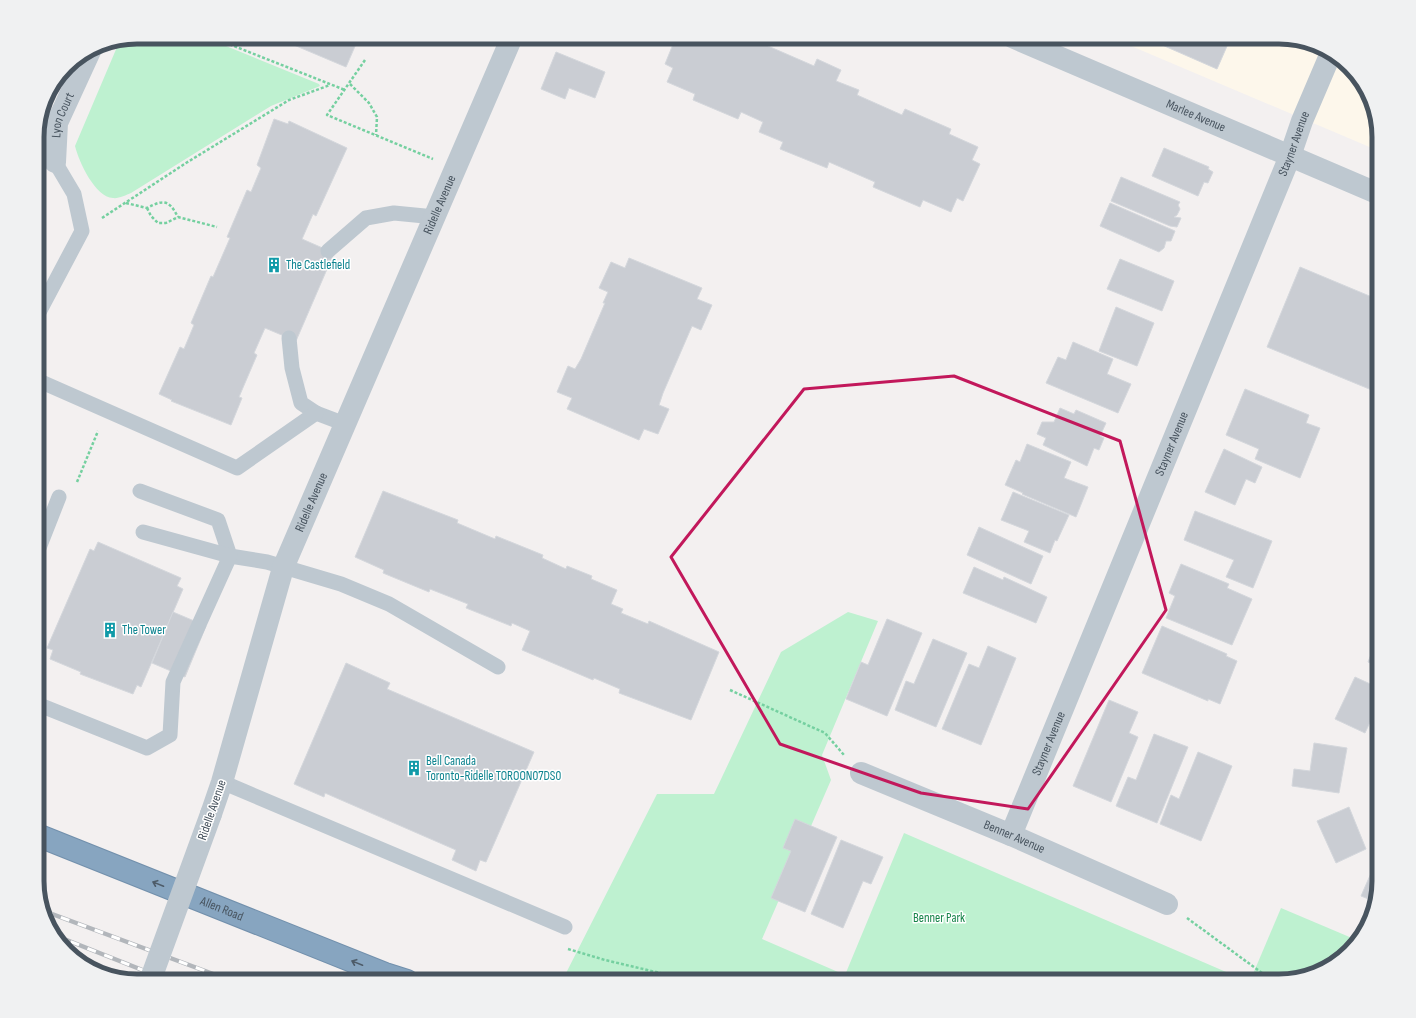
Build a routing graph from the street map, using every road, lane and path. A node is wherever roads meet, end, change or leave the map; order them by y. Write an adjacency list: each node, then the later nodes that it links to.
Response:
1 (228, 44): 8 (path)
2 (509, 44): 18 (street, Ridelle Avenue)
3 (1028, 44): 11 (street, Marlee Avenue)
4 (1329, 58): 11 (street, Stayner Avenue)
5 (86, 59): 13 (street, Lyon Court)
6 (365, 60): 7 (path)
7 (350, 84): 9 (path); 10 (path)
8 (330, 85): 9 (path); 15 (path)
9 (345, 90): 10 (path)
10 (376, 135): 12 (path)
11 (1290, 156): 14 (street, Marlee Avenue); 40 (street, Stayner Avenue)
12 (434, 159)
13 (55, 162): 20 (lane)
14 (1372, 191)
15 (125, 203): 16 (path); 20 (path)
16 (147, 208): 17 (path); 17 (path)
17 (178, 216): 19 (path)
18 (435, 217): 21 (lane); 27 (street, Ridelle Avenue)
19 (218, 227)
20 (82, 231): 22 (lane)
21 (328, 250)
22 (44, 303)
23 (289, 338): 26 (lane)
24 (44, 383): 25 (lane)
25 (106, 410): 26 (lane); 28 (path)
26 (316, 413): 27 (lane)
27 (345, 424): 34 (street, Ridelle Avenue)
28 (77, 482)
29 (140, 490): 33 (lane)
30 (59, 497): 32 (lane)
31 (142, 532): 33 (lane)
32 (44, 535)
33 (230, 556): 34 (lane); 37 (lane)
34 (284, 568): 35 (lane); 39 (street, Ridelle Avenue)
35 (498, 667)
36 (730, 690): 38 (path)
37 (44, 707)
38 (860, 773): 40 (street, Benner Avenue)
39 (222, 782): 43 (lane); 44 (street, Ridelle Avenue, bridge)
40 (1011, 835): 42 (street, Benner Avenue)
41 (44, 838): 45 (highway, Allen Road, one-way to 41)
42 (1167, 904): 47 (path)
43 (565, 928): 46 (path)
44 (153, 974)
45 (386, 974)
46 (664, 974)
47 (1264, 974)

